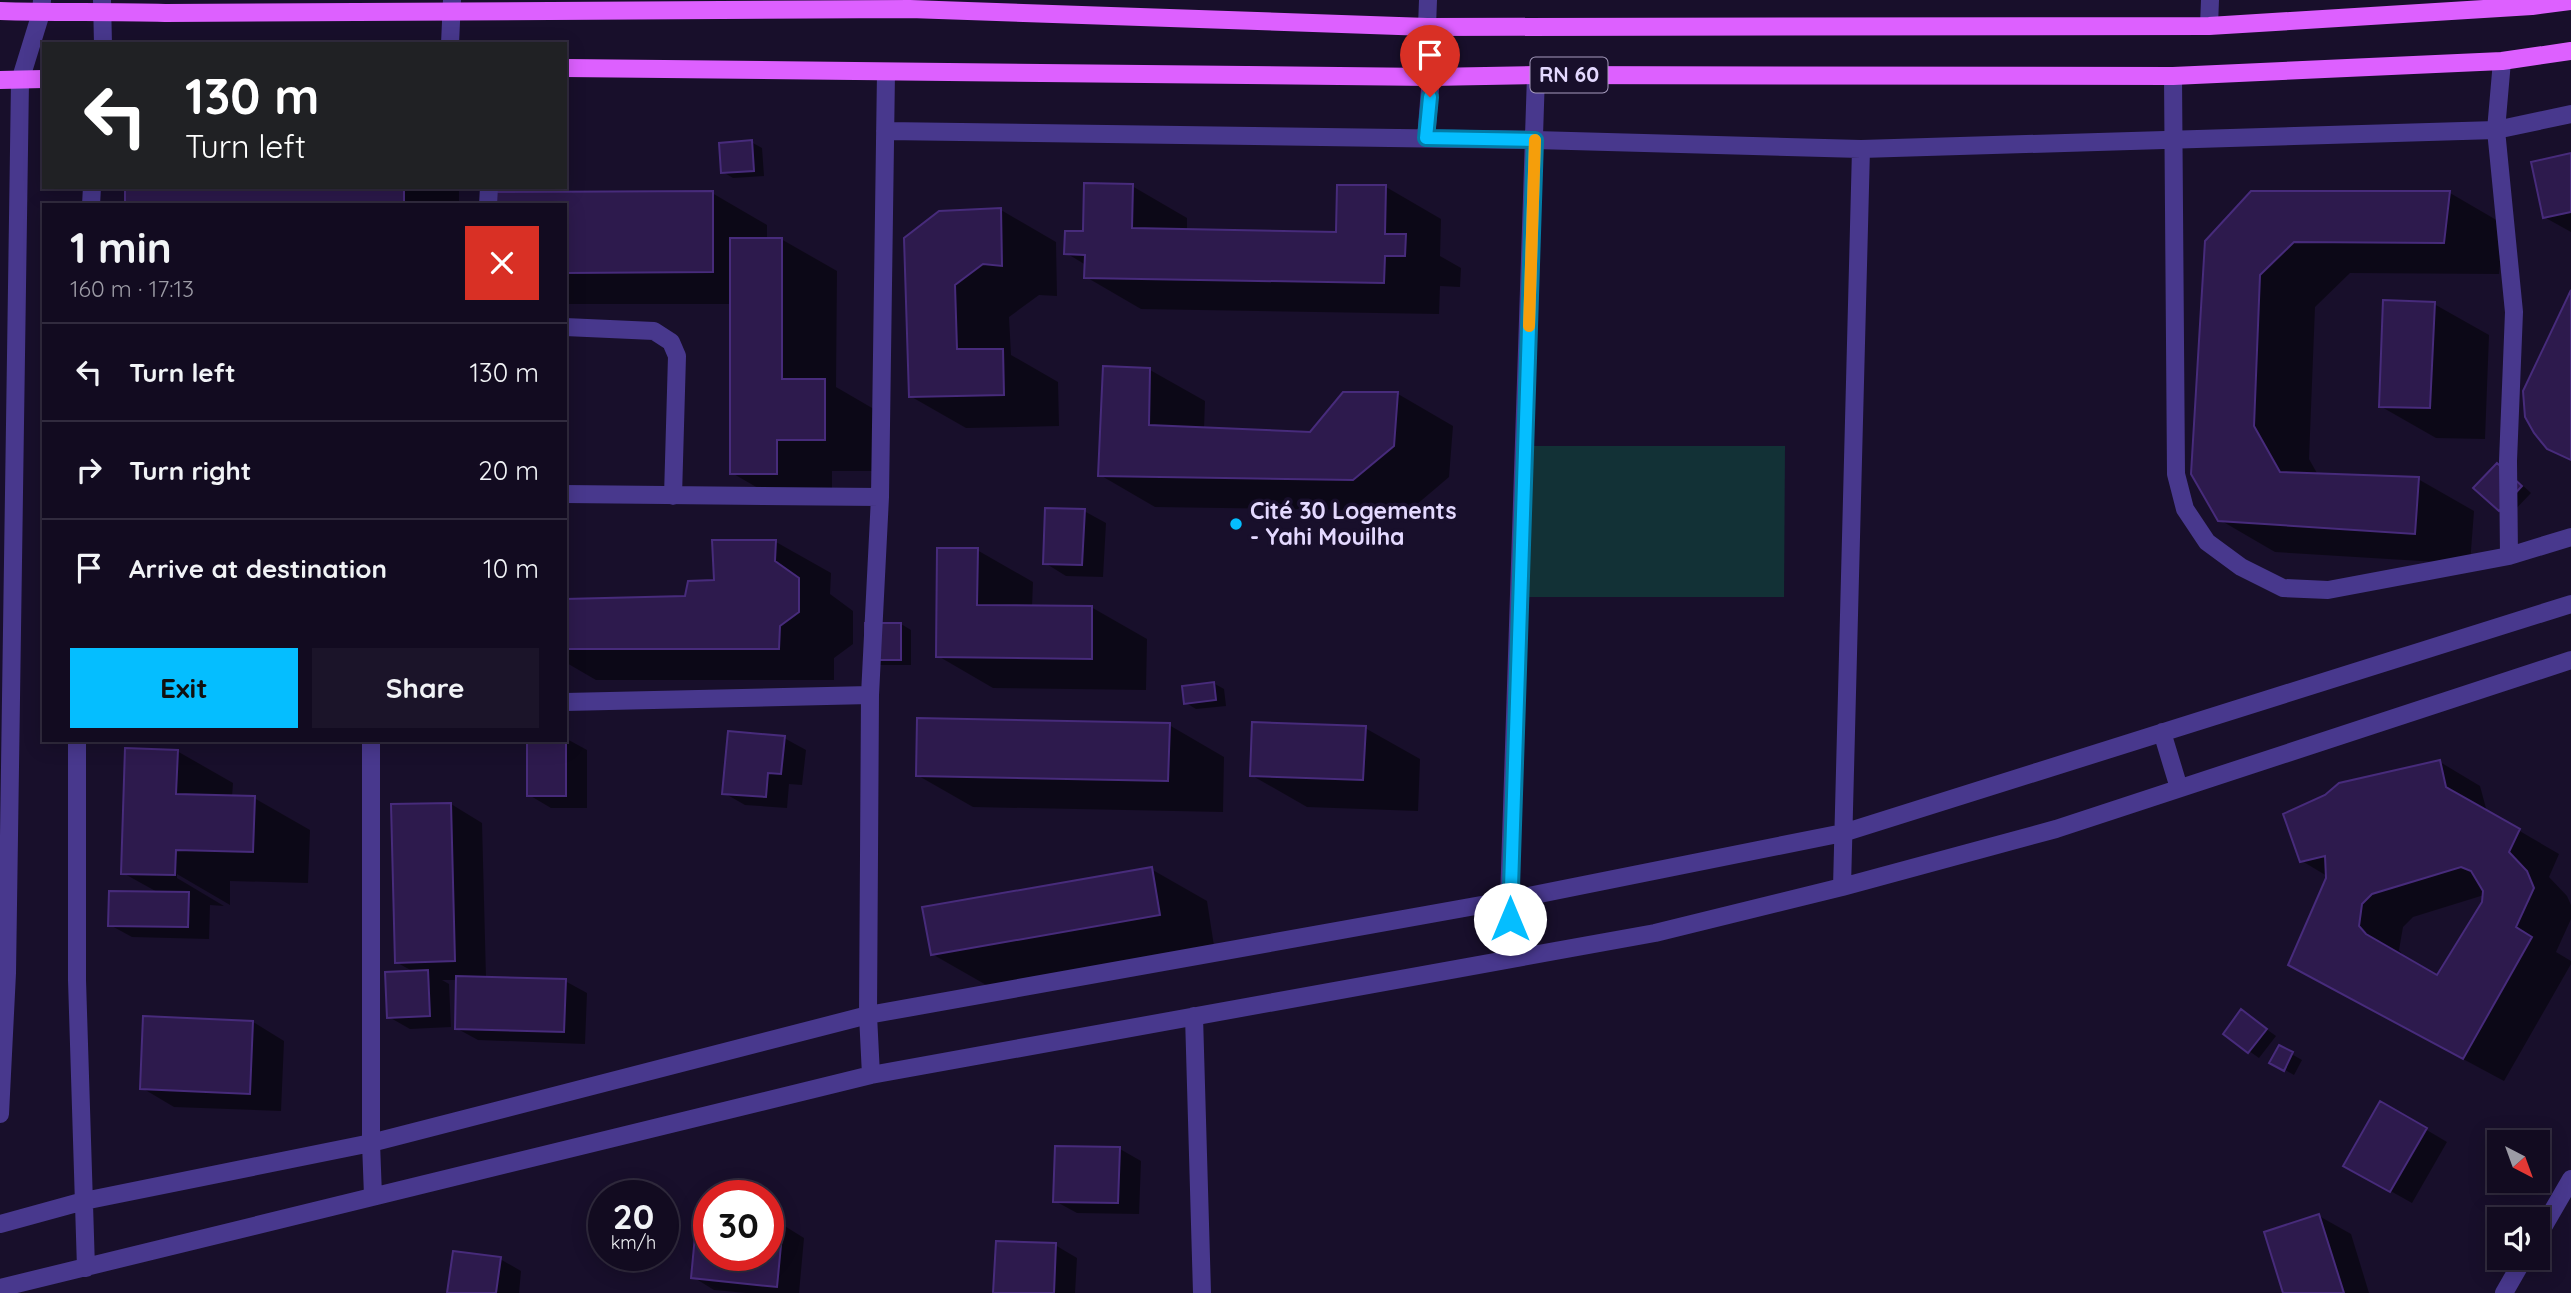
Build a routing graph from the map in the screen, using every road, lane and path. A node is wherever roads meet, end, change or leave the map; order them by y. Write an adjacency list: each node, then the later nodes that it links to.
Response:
1 (200, 0): 10 (main road)
2 (1428, 0): 12 (street)
3 (2210, 0): 11 (street)
4 (2571, 1): 5 (main road, RN 60)
5 (2532, 3): 11 (main road, RN 60)
6 (102, 5): 7 (main road, RN 60); 10 (main road, RN 60); 13 (street)
7 (41, 6): 9 (main road, RN 60); 24 (street)
8 (452, 6): 10 (main road, RN 60); 12 (main road, RN 60); 14 (street)
9 (0, 11)
10 (217, 13)
11 (2208, 26): 12 (main road, RN 60)
12 (1427, 27): 21 (street)
13 (103, 42)
14 (450, 42)
15 (2571, 51): 16 (main road, RN 60)
16 (2501, 61): 20 (main road, RN 60); 26 (street)
17 (567, 68): 18 (main road, RN 60)
18 (886, 72): 21 (main road, RN 60); 27 (street)
19 (1536, 75): 20 (main road, RN 60); 21 (main road, RN 60); 30 (street)
20 (2173, 76): 29 (street)
21 (1431, 77): 28 (street)
22 (42, 79): 24 (main road)
23 (0, 80): 24 (main road)
24 (20, 81): 32 (street)
25 (2571, 114): 26 (street)
26 (2496, 130): 29 (street); 38 (street)
27 (884, 131): 28 (street); 36 (street)
28 (1426, 138): 30 (street)
29 (2172, 139): 31 (street); 38 (street)
30 (1535, 140): 31 (street); 49 (street)
31 (1861, 149): 47 (street)
32 (8, 298): 51 (street)
33 (567, 327): 35 (street)
34 (567, 494): 35 (street)
35 (673, 496): 36 (street)
36 (880, 496): 41 (street)
37 (2571, 537): 38 (street)
38 (2509, 556)
39 (2571, 604): 43 (street)
40 (2571, 660): 46 (street)
41 (870, 695): 42 (street); 52 (street)
42 (567, 702)
43 (2162, 732): 46 (street); 47 (street)
44 (77, 742): 59 (street)
45 (371, 742): 56 (street)
46 (2179, 788): 48 (street)
47 (1843, 833): 48 (street); 49 (street)
48 (1842, 887): 50 (street)
49 (1509, 900): 50 (street); 52 (street)
50 (1511, 958): 53 (street)
51 (4, 973): 55 (street)
52 (868, 1015): 54 (street); 56 (street)
53 (1194, 1016): 54 (street); 65 (street)
54 (871, 1075): 58 (street)
55 (0, 1114)
56 (371, 1143): 58 (street); 59 (street)
57 (2571, 1179): 60 (street)
58 (373, 1196): 62 (street)
59 (84, 1202): 61 (street); 62 (street)
60 (2550, 1215)
61 (0, 1224)
62 (86, 1268): 64 (street)
63 (2517, 1270): 66 (street)
64 (0, 1288)
65 (1202, 1293)
66 (2504, 1293)

